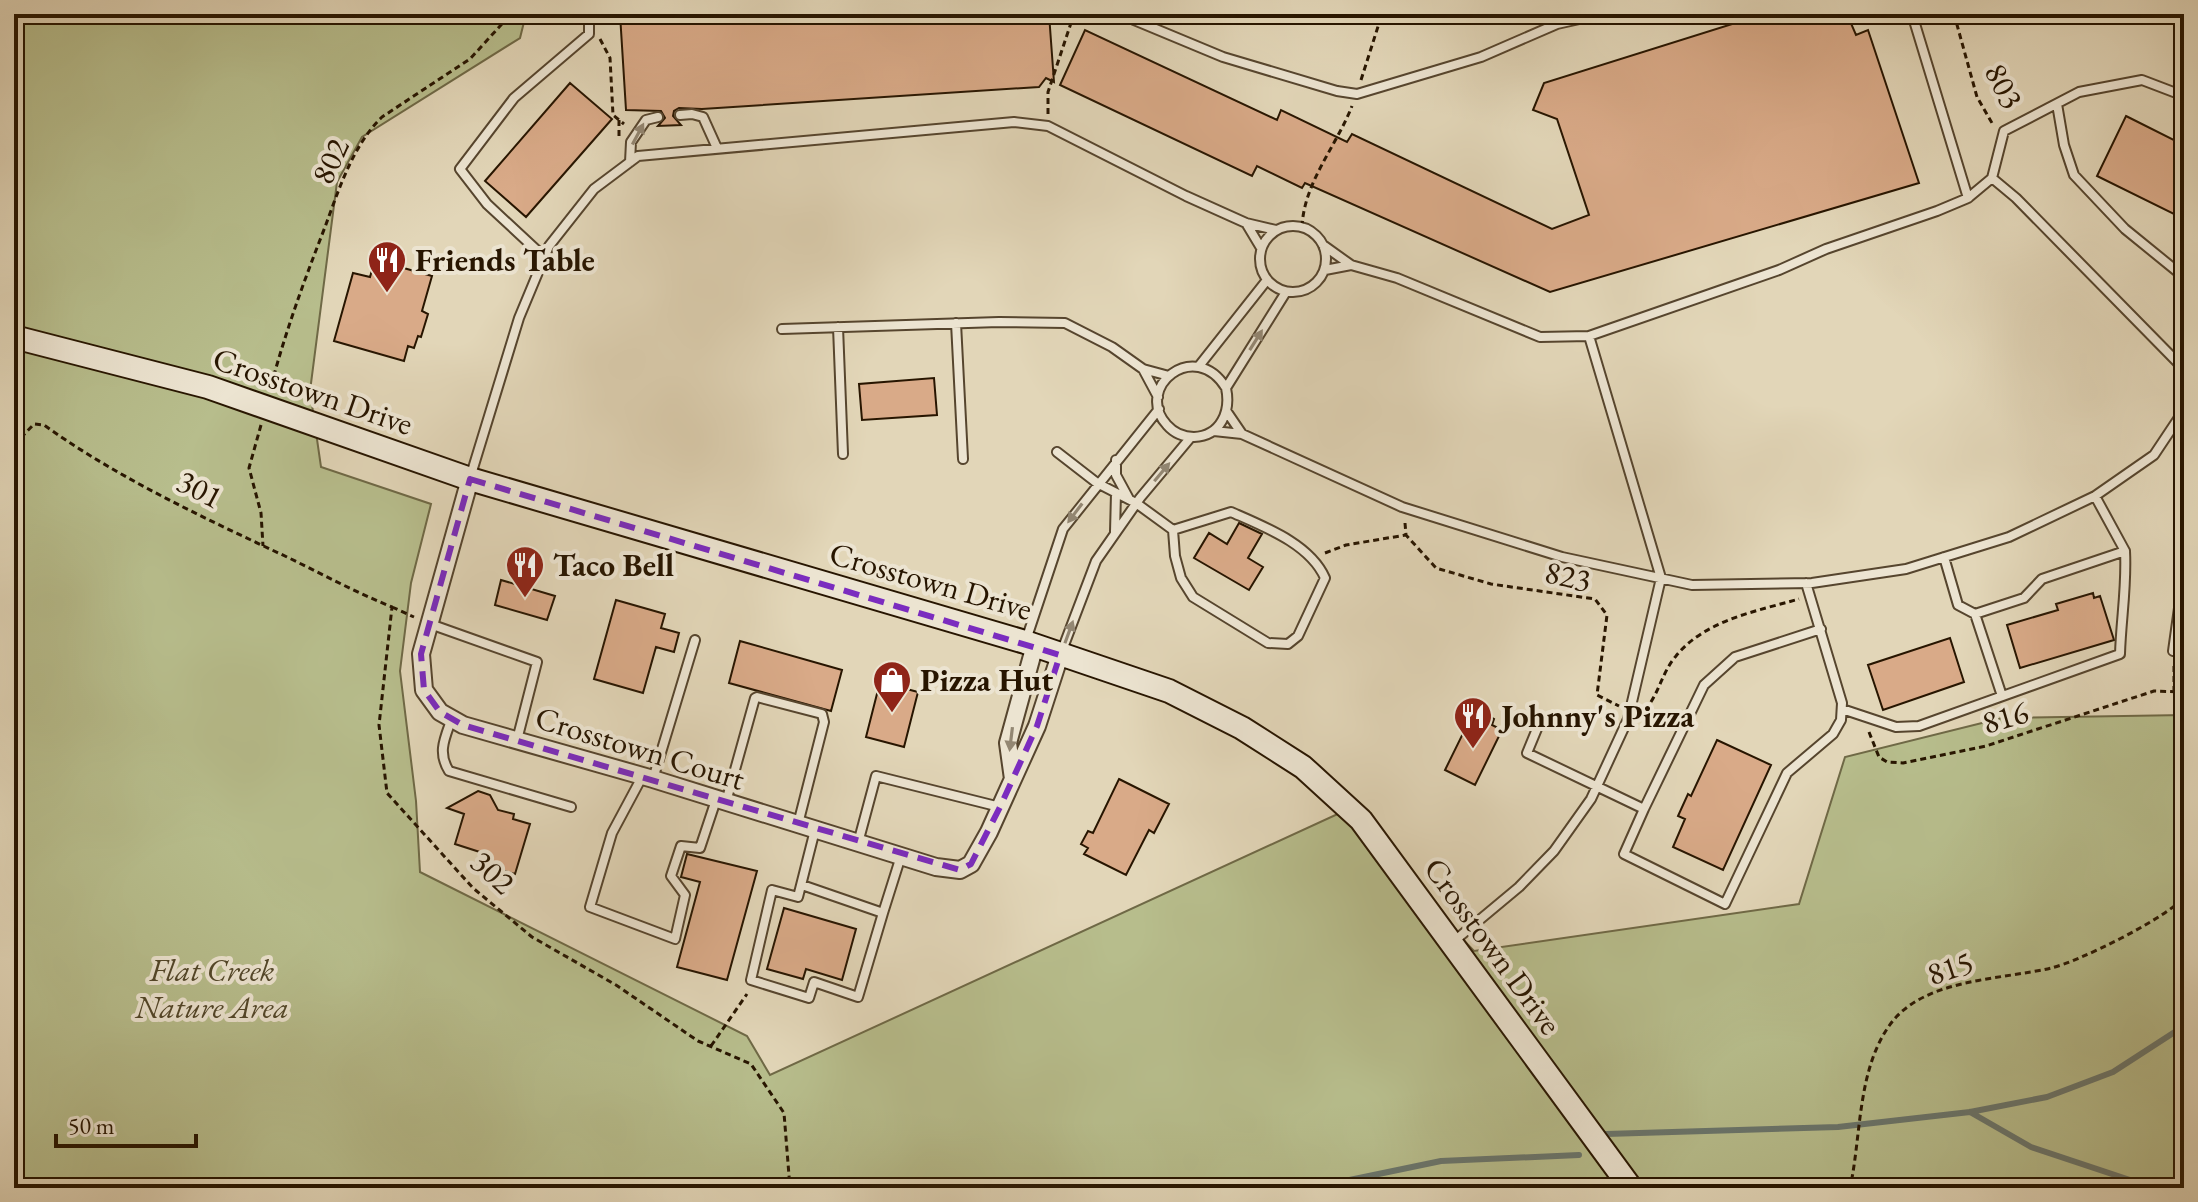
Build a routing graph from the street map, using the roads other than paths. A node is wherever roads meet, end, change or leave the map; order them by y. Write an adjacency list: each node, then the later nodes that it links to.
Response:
1 (589, 14): 17 (lane)
2 (1126, 14): 3 (lane)
3 (1602, 14)
4 (1912, 14): 12 (lane)
5 (2184, 96): 6 (lane)
6 (2057, 104): 11 (lane); 20 (lane)
7 (680, 115): 9 (lane)
8 (658, 117): 10 (lane, one-way to 8)
9 (717, 148): 10 (lane); 13 (lane)
10 (630, 162): 17 (lane)
11 (1992, 178): 12 (lane); 30 (lane)
12 (1968, 198): 26 (lane)
13 (1246, 223): 14 (lane); 16 (lane)
14 (1276, 230): 15 (lane); 16 (lane)
15 (1323, 245): 18 (lane); 19 (lane)
16 (1261, 248): 21 (lane)
17 (544, 257): 44 (lane)
18 (1351, 265): 19 (lane); 26 (lane)
19 (1325, 270): 22 (lane)
20 (2184, 277)
21 (1267, 280): 22 (lane); 28 (lane)
22 (1286, 292): 32 (lane, one-way to 22)
23 (956, 323): 24 (lane); 29 (lane); 42 (lane)
24 (838, 327): 25 (lane); 41 (lane)
25 (782, 329)
26 (1589, 336): 54 (lane)
27 (14, 337): 44 (street, Crosstown Drive)
28 (1199, 366): 31 (lane); 32 (lane)
29 (1143, 369): 31 (lane); 33 (lane)
30 (2184, 369)
31 (1169, 376): 33 (lane)
32 (1226, 388): 36 (lane)
33 (1158, 397): 34 (lane)
34 (1159, 409): 39 (lane); 43 (lane)
35 (2184, 410): 47 (lane)
36 (1227, 412): 37 (lane); 38 (lane)
37 (1214, 431): 38 (lane); 39 (lane)
38 (1242, 434): 54 (lane)
39 (1191, 437): 48 (lane, one-way to 39)
40 (1057, 452): 45 (lane)
41 (843, 454)
42 (963, 459)
43 (1116, 460): 45 (lane); 48 (lane)
44 (470, 479): 57 (street, Crosstown Court); 60 (street, Crosstown Drive)
45 (1097, 483): 46 (lane); 60 (lane, one-way to 60)
46 (1116, 493): 48 (lane); 50 (lane)
47 (2095, 496): 51 (lane); 52 (lane)
48 (1132, 501): 49 (lane); 50 (lane)
49 (1173, 530): 49 (lane)
50 (1115, 533): 62 (lane, one-way to 50)
51 (2125, 551): 56 (lane); 63 (lane)
52 (1944, 557): 55 (lane); 56 (lane)
53 (2184, 572): 61 (lane)
54 (1661, 578): 55 (lane); 70 (lane)
55 (1806, 583): 58 (lane)
56 (1975, 614): 63 (lane)
57 (430, 623): 65 (street, Crosstown Court); 67 (lane)
58 (1821, 629): 64 (lane); 74 (lane)
59 (695, 640): 68 (lane)
60 (1030, 644): 62 (street, Crosstown Drive); 69 (street, one-way to 69)
61 (2173, 651)
62 (1060, 655): 69 (street, Crosstown Court); 81 (street, Crosstown Drive)
63 (2002, 696): 64 (lane)
64 (1842, 709): 74 (lane)
65 (452, 718): 67 (street, Crosstown Court); 72 (lane)
66 (1539, 724): 70 (lane)
67 (517, 740): 68 (street, Crosstown Court)
68 (648, 777): 71 (street, Crosstown Court); 71 (lane)
69 (1013, 780): 73 (street, Crosstown Court)
70 (1597, 785): 74 (lane); 81 (lane)
71 (721, 801): 75 (street, Crosstown Court); 75 (lane)
72 (571, 807)
73 (1000, 807): 77 (lane); 78 (street, Crosstown Court)
74 (1644, 809)
75 (798, 824): 76 (street, Crosstown Court)
76 (815, 830): 77 (street, Crosstown Court); 79 (lane)
77 (858, 843): 78 (street, Crosstown Court)
78 (901, 856): 80 (lane)
79 (802, 885): 80 (lane); 80 (lane)
80 (883, 913)
81 (1452, 943): 82 (street, Crosstown Drive)
82 (1631, 1188)

